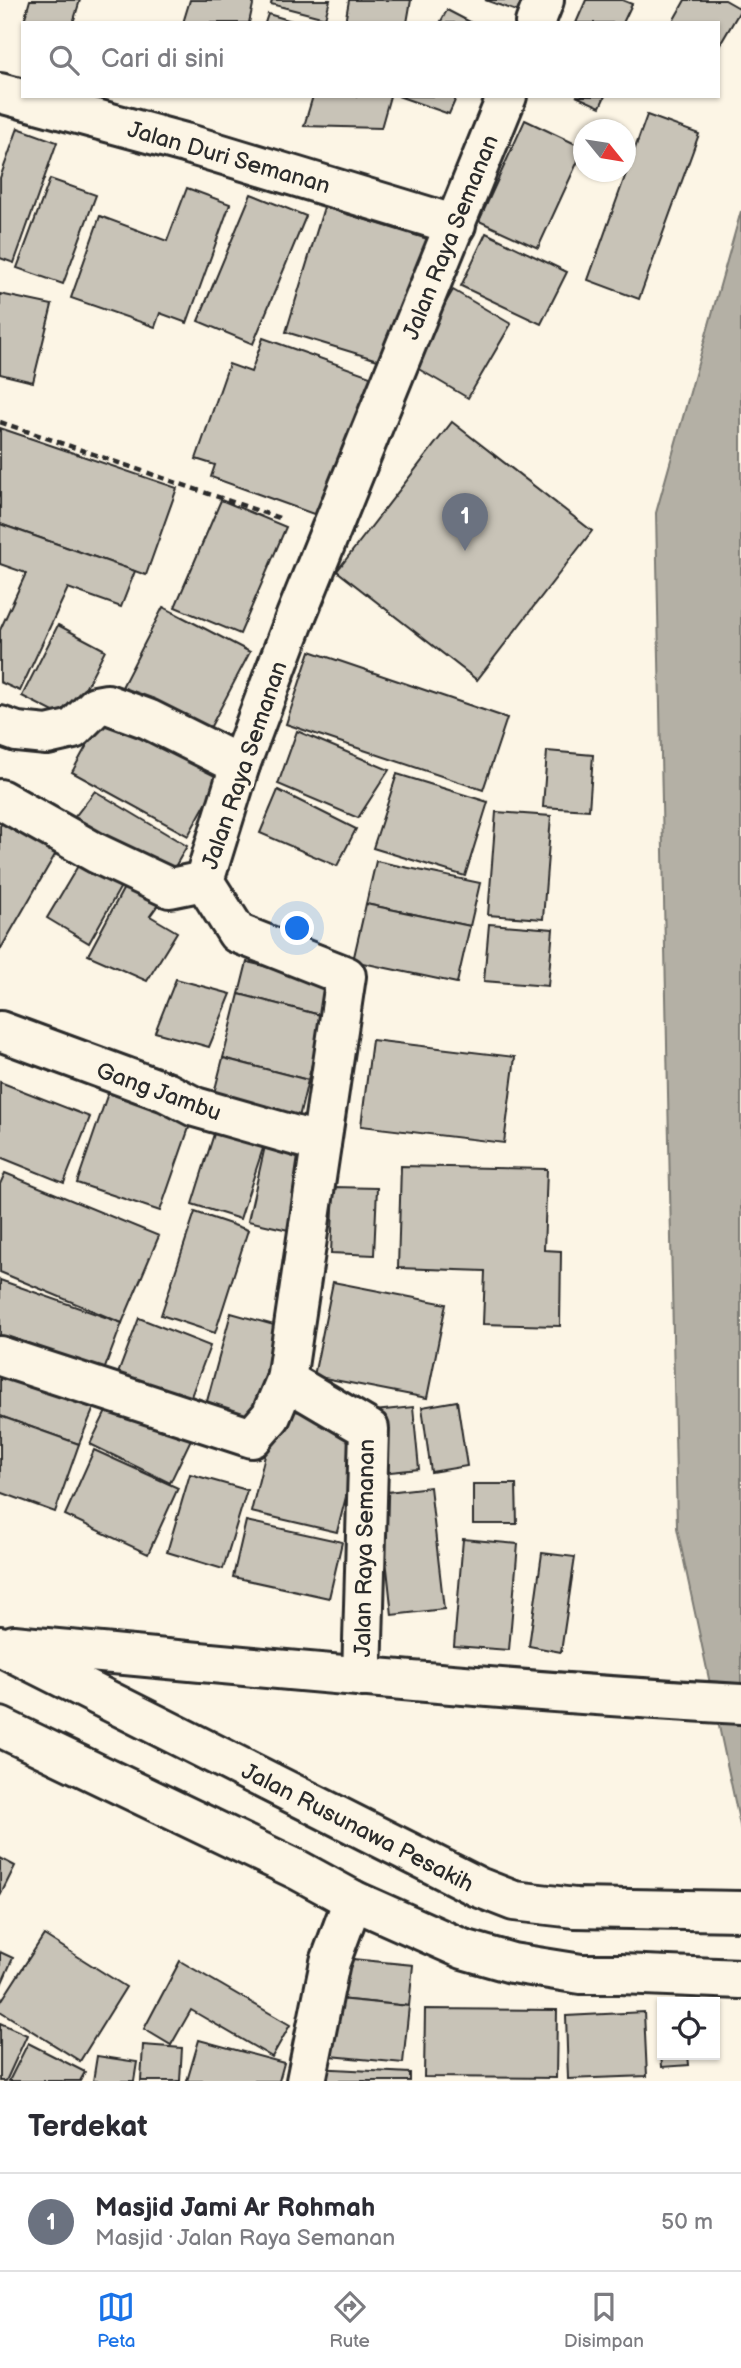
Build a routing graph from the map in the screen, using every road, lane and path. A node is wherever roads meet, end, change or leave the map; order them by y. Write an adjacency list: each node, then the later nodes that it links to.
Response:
1 (544, 0): 2 (street)
2 (537, 21)
3 (0, 93): 5 (street, Jalan Duri Semanan)
4 (506, 98): 5 (street, Jalan Raya Semanan)
5 (456, 225): 7 (street, Jalan Raya Semanan)
6 (0, 422): 7 (path)
7 (329, 536): 9 (street, Jalan Raya Semanan)
8 (0, 726): 9 (street)
9 (240, 765): 11 (street, Jalan Raya Semanan)
10 (0, 799): 11 (street)
11 (204, 881): 13 (street, Jalan Raya Semanan)
12 (0, 1031): 13 (street, Gang Jambu)
13 (321, 1143): 15 (street, Jalan Raya Semanan)
14 (0, 1356): 15 (street)
15 (286, 1380): 17 (street, Jalan Raya Semanan)
16 (0, 1645): 17 (street, Jalan Rusunawa Pesakih); 21 (street, Jalan Rusunawa Pesakih)
17 (362, 1677): 18 (street, Jalan Rusunawa Pesakih)
18 (741, 1704)
19 (0, 1727): 20 (street)
20 (353, 1900): 22 (street); 23 (street)
21 (741, 1912)
22 (741, 1979)
23 (306, 2081)

